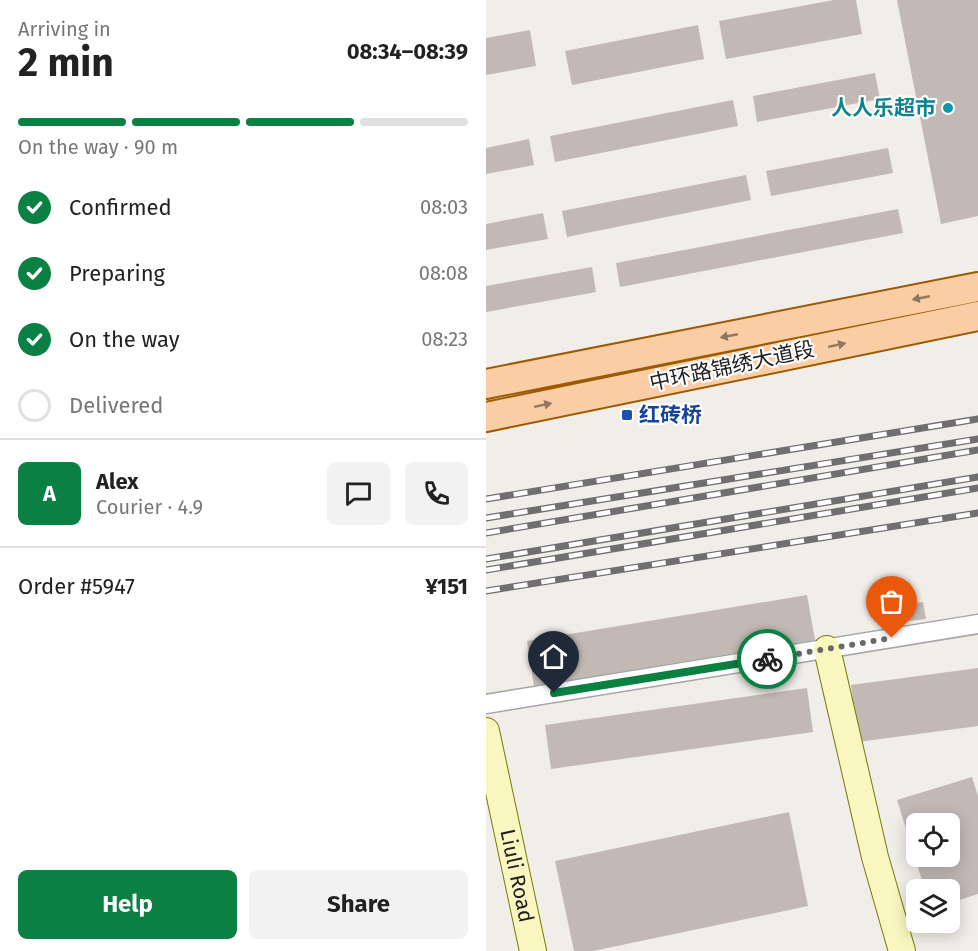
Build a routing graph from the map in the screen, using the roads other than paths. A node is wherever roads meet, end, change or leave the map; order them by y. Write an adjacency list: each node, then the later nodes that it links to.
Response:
1 (978, 287): 3 (main road, 中环路锦绣大道段, one-way to 3)
2 (978, 316): 4 (main road, 中环路锦绣大道段, one-way to 2)
3 (486, 384)
4 (486, 417)
5 (978, 624): 6 (street)
6 (827, 649): 7 (street); 10 (street)
7 (486, 704)
8 (486, 731): 9 (street, Liuli Road)
9 (533, 951)
10 (902, 951)

